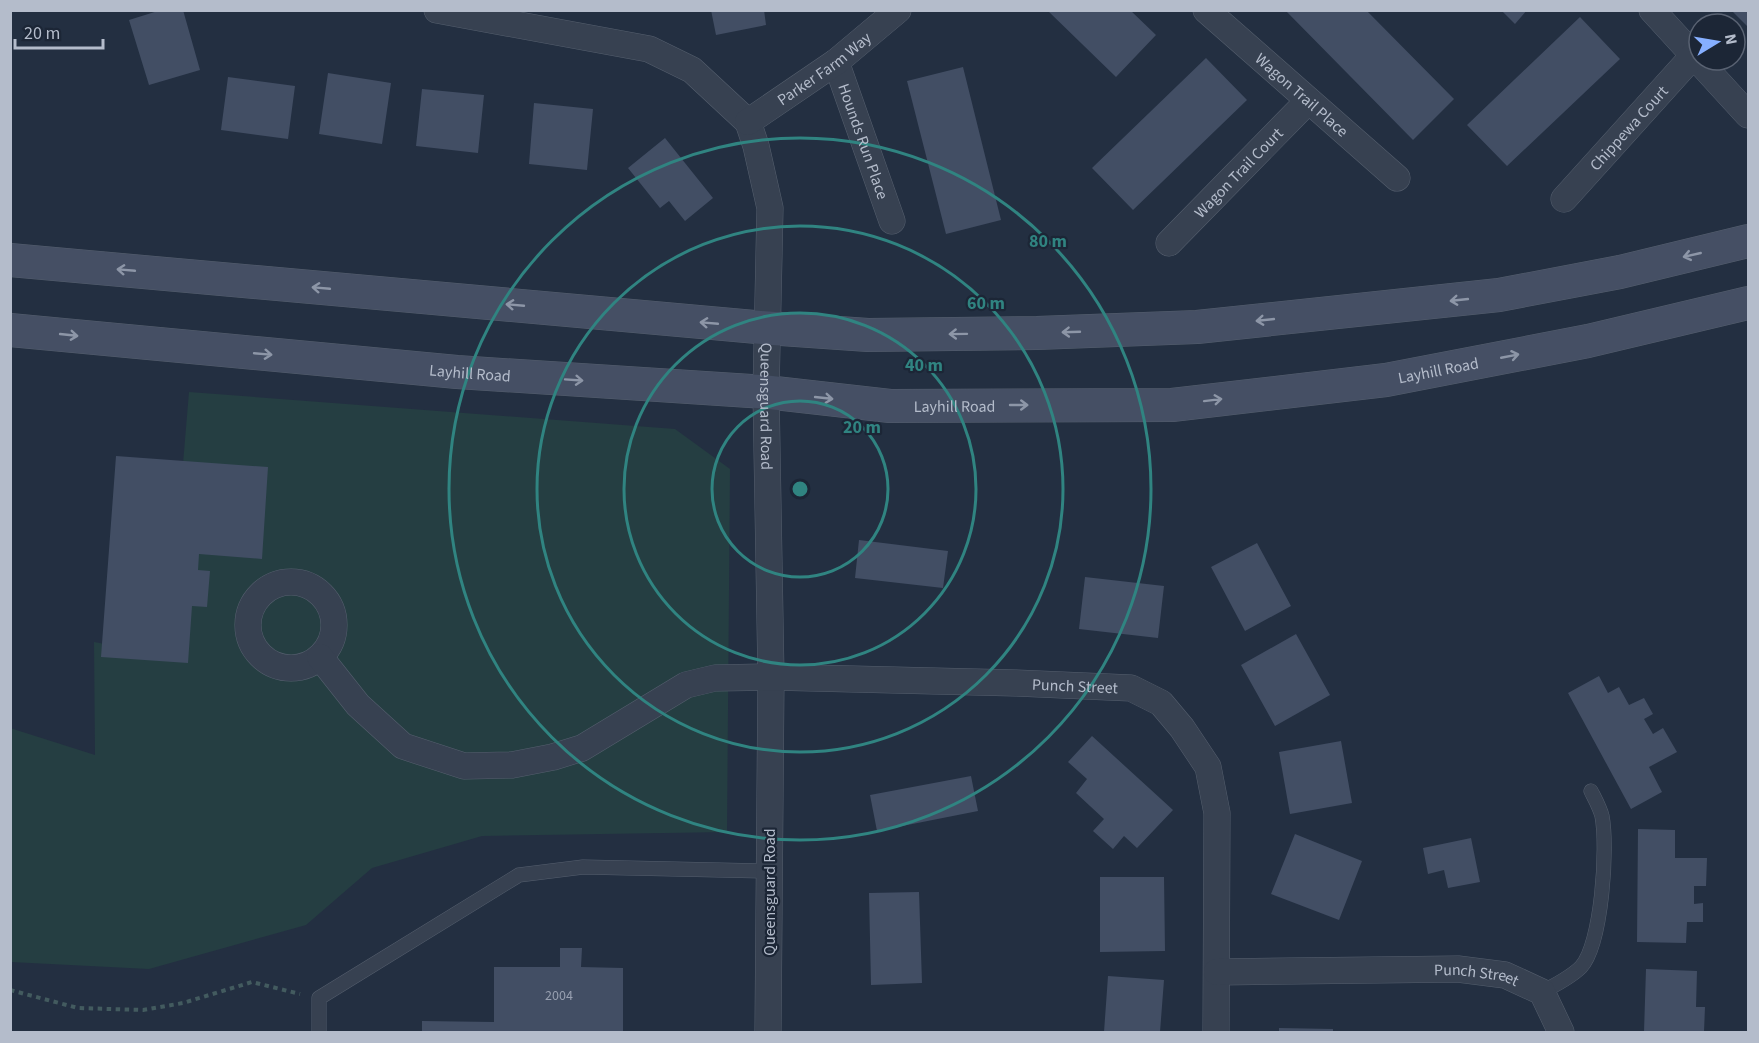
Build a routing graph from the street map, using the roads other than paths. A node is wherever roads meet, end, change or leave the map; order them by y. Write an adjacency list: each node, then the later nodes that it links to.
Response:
1 (436, 10): 11 (street, Queensguard Road)
2 (898, 10): 6 (street, Parker Farm Way)
3 (1206, 10): 9 (street, Wagon Trail Place)
4 (1652, 10): 5 (street)
5 (1687, 49)
6 (836, 63): 11 (street, Parker Farm Way); 14 (street, Hounds Run Place)
7 (1687, 63): 13 (street, Chippewa Court)
8 (1708, 72): 10 (street)
9 (1308, 101): 12 (street, Wagon Trail Place); 16 (street, Wagon Trail Court)
10 (1749, 115)
11 (748, 122): 19 (street, Queensguard Road)
12 (1397, 178)
13 (1564, 199)
14 (892, 220)
15 (1749, 241): 19 (main road, one-way to 19)
16 (1169, 243)
17 (10, 260): 19 (main road, one-way to 17)
18 (1749, 303): 21 (main road, Layhill Road, one-way to 18)
19 (767, 328): 21 (street, Queensguard Road)
20 (10, 330): 21 (main road, Layhill Road, one-way to 21)
21 (766, 392): 23 (street, Queensguard Road)
22 (320, 657): 23 (street, Punch Street)
23 (771, 677): 25 (street, Queensguard Road); 26 (street, Punch Street)
24 (1591, 790): 27 (lane)
25 (769, 871): 28 (lane); 29 (street, Queensguard Road)
26 (1216, 972): 27 (street, Punch Street); 30 (street, Punch Street)
27 (1542, 992): 31 (street)
28 (319, 1032)
29 (768, 1032)
30 (1216, 1032)
31 (1562, 1032)

